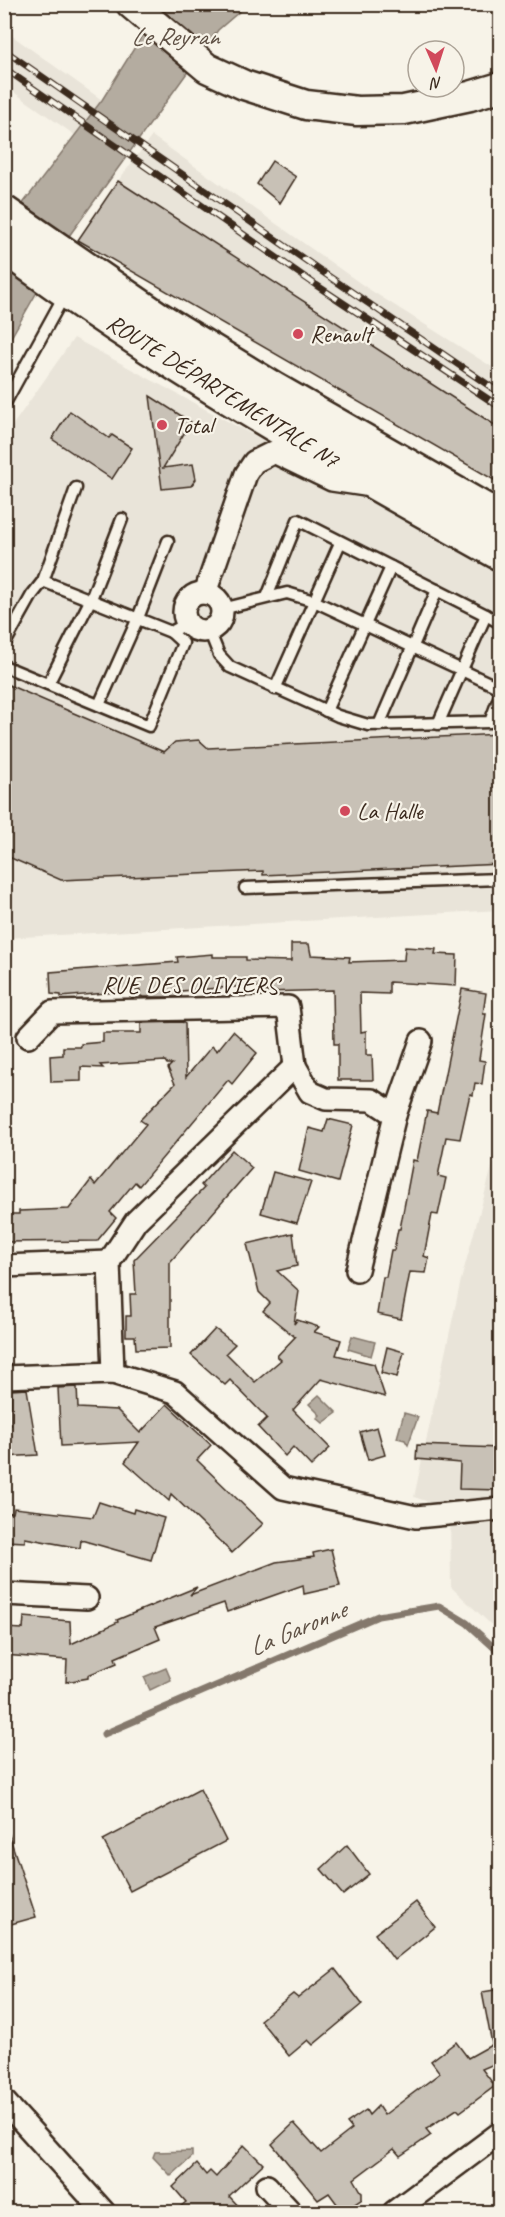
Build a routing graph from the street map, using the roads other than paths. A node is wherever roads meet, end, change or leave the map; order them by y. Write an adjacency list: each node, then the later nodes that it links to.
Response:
1 (132, 6): 2 (main road)
2 (501, 87)
3 (4, 213): 5 (main road)
4 (4, 246): 5 (main road)
5 (62, 277): 6 (lane); 7 (main road, ROUTE DÉPARTEMENTALE N7); 10 (main road)
6 (4, 405)
7 (381, 487): 13 (main road, ROUTE DÉPARTEMENTALE N7); 17 (street, ROUTE DÉPARTEMENTALE N7)
8 (76, 488): 15 (lane)
9 (122, 519): 19 (lane)
10 (501, 519)
11 (168, 541): 23 (lane)
12 (340, 543): 14 (lane); 18 (lane); 20 (lane)
13 (501, 553)
14 (391, 567): 16 (lane); 25 (lane)
15 (43, 580): 19 (lane); 28 (lane)
16 (438, 590): 22 (lane); 29 (lane)
17 (205, 593): 21 (street); 26 (street)
18 (267, 597): 20 (lane); 21 (lane)
19 (91, 599): 23 (lane); 32 (lane)
20 (314, 601): 25 (lane); 34 (lane)
21 (222, 609): 27 (street)
22 (486, 615): 24 (lane); 31 (lane)
23 (138, 618): 26 (lane); 36 (lane)
24 (501, 623)
25 (366, 624): 29 (lane); 37 (lane)
26 (179, 627): 27 (street); 36 (lane)
27 (209, 630): 34 (lane)
28 (4, 645)
29 (413, 646): 31 (lane); 39 (lane)
30 (4, 666): 32 (lane)
31 (461, 669): 33 (lane); 38 (lane)
32 (48, 684): 36 (lane)
33 (501, 688)
34 (274, 689): 37 (lane)
35 (501, 695): 38 (lane)
36 (99, 705)
37 (326, 711): 39 (lane)
38 (438, 724): 39 (lane)
39 (379, 725)
40 (501, 879): 41 (lane)
41 (246, 888)
42 (28, 1037): 44 (street, RUE DES OLIVIERS)
43 (421, 1041): 45 (street)
44 (295, 1065): 45 (street); 46 (street)
45 (395, 1115): 48 (street)
46 (109, 1262): 47 (street); 49 (street)
47 (4, 1266)
48 (357, 1270)
49 (112, 1373): 50 (street); 51 (street)
50 (4, 1377)
51 (501, 1509)
52 (4, 1594): 53 (street)
53 (87, 1598)
54 (4, 2101): 57 (street)
55 (501, 2133): 59 (street)
56 (267, 2186): 58 (street)
57 (104, 2212)
58 (291, 2212)
59 (394, 2212)

